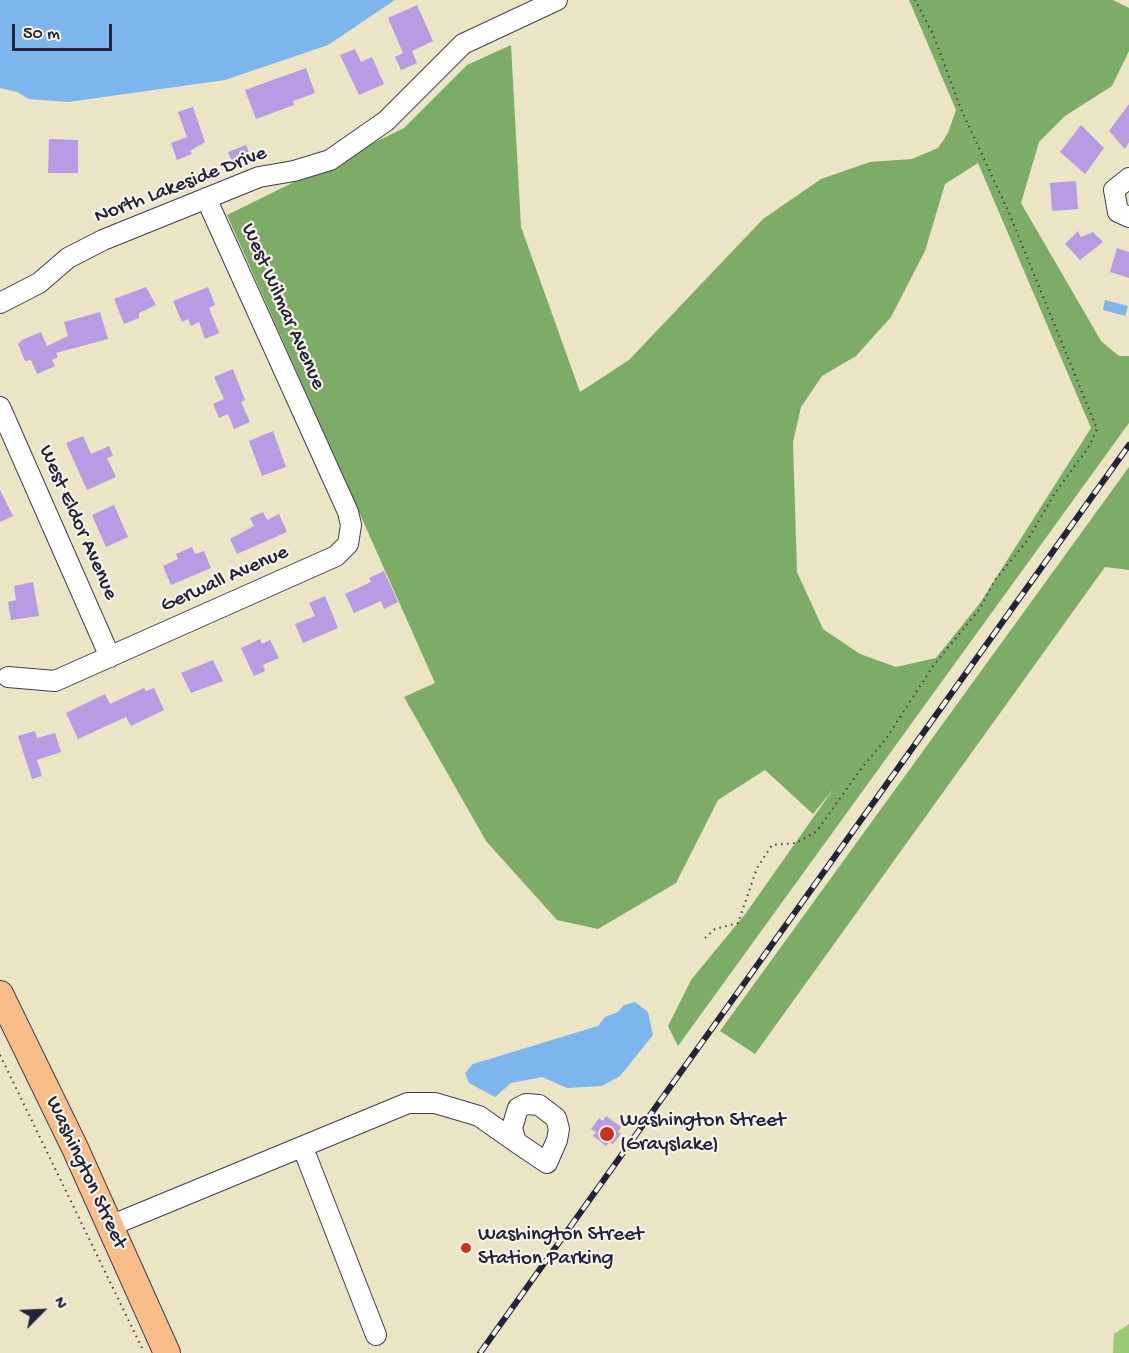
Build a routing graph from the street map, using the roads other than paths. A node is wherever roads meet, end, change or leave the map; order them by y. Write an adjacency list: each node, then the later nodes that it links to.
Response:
1 (557, 0): 3 (street, North Lakeside Drive)
2 (1129, 178): 4 (street)
3 (206, 198): 5 (street, North Lakeside Drive); 7 (street, West Wilmar Avenue)
4 (1129, 217)
5 (0, 303)
6 (0, 407): 8 (street, West Eldor Avenue)
7 (314, 437): 8 (street, Gerwall Avenue)
8 (110, 657): 9 (street, Gerwall Avenue)
9 (8, 677)
10 (0, 994): 15 (main road, Washington Street)
11 (518, 1107): 12 (street); 13 (street); 13 (street)
12 (478, 1116): 13 (street); 14 (street)
13 (516, 1142)
14 (303, 1148): 15 (street); 16 (street)
15 (110, 1226): 17 (main road, Washington Street)
16 (376, 1335)
17 (167, 1353)

